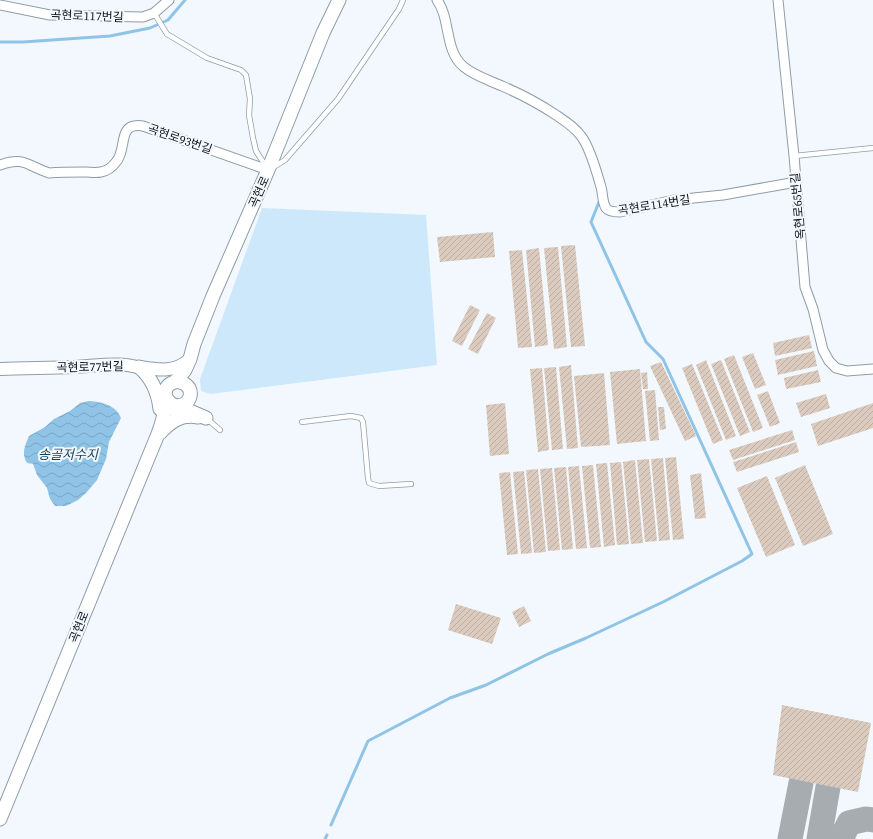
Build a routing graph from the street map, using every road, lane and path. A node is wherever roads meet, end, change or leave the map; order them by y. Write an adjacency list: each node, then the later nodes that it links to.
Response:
1 (168, 0): 7 (street)
2 (339, 0): 11 (main road, 곡현로)
3 (403, 0): 11 (lane)
4 (437, 0): 12 (street, 곡현로114번길)
5 (778, 0): 9 (street, 옥현로65번길)
6 (0, 5): 7 (street, 곡현로117번길)
7 (154, 13): 11 (lane)
8 (873, 148): 9 (lane)
9 (794, 156): 12 (street, 옥현로65번길)
10 (0, 165): 11 (street, 곡현로93번길)
11 (268, 170): 13 (main road, 곡현로)
12 (796, 182): 16 (street, 옥현로65번길)
13 (190, 359): 14 (street); 17 (main road, 곡현로); 18 (main road)
14 (139, 367): 15 (street, 곡현로77번길); 17 (street); 19 (street, 곡현로77번길); 24 (main road)
15 (0, 369)
16 (873, 369)
17 (175, 382): 18 (main road); 19 (main road, 곡현로)
18 (192, 393): 20 (main road); 21 (main road)
19 (166, 397): 20 (main road); 24 (main road)
20 (178, 406): 21 (main road); 24 (main road)
21 (206, 418): 23 (lane); 24 (main road)
22 (302, 422): 25 (lane)
23 (220, 430)
24 (158, 434): 26 (main road, 곡현로)
25 (411, 484)
26 (0, 819)

